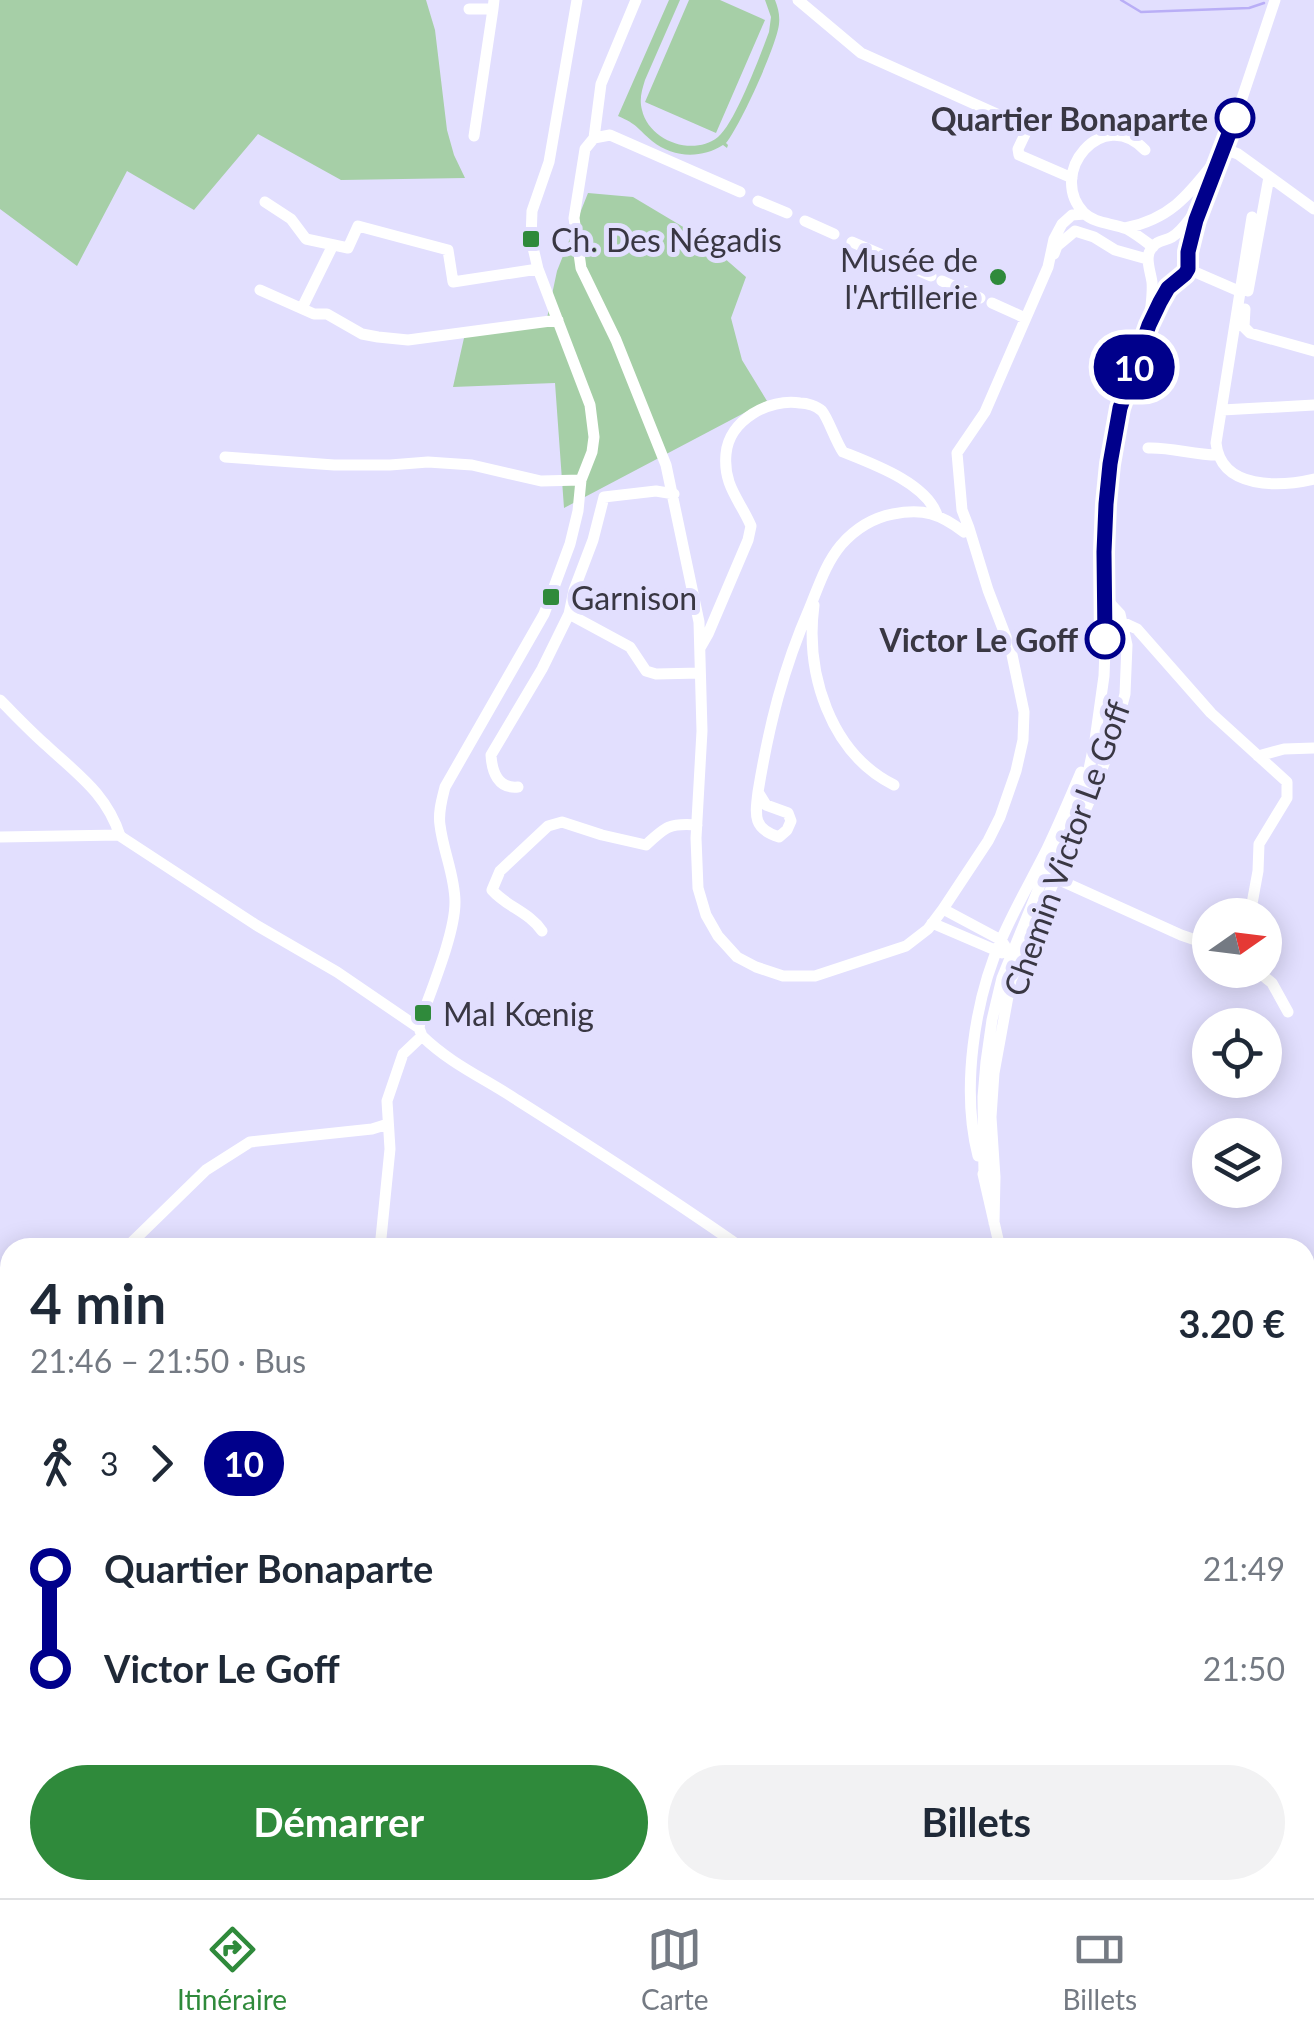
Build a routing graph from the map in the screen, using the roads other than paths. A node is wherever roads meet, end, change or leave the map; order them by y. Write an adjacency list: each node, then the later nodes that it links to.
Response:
1 (577, 0): 33 (street)
2 (636, 0): 8 (street)
3 (798, 0): 12 (street)
4 (1275, 0): 9 (street)
5 (493, 4): 6 (street); 7 (street)
6 (469, 9)
7 (474, 136)
8 (594, 138): 14 (street); 50 (street)
9 (1225, 148): 11 (street); 13 (street); 22 (street)
10 (1145, 150): 12 (street)
11 (1269, 177): 17 (street); 42 (street)
12 (1072, 178): 19 (street)
13 (1210, 187): 24 (street); 28 (street)
14 (740, 192)
15 (758, 200): 18 (street)
16 (265, 202): 26 (street)
17 (1314, 210)
18 (787, 213)
19 (1085, 214): 22 (street); 32 (street)
20 (1252, 218): 37 (street)
21 (805, 221): 23 (street)
22 (1121, 227): 27 (street); 30 (street)
23 (834, 234)
24 (1168, 240): 28 (street); 30 (street)
25 (852, 242): 29 (street)
26 (333, 245): 33 (street); 38 (street)
27 (1110, 247): 30 (street); 32 (street)
28 (1188, 252): 34 (street)
29 (880, 254)
30 (1150, 259): 35 (street); 41 (street)
31 (899, 262): 39 (street)
32 (1048, 267): 39 (street)
33 (538, 268): 40 (street)
34 (1188, 269): 35 (street); 37 (street)
35 (1174, 282): 41 (street)
36 (260, 290): 38 (street)
37 (1240, 292): 44 (street)
38 (302, 308): 40 (street)
39 (1025, 318): 52 (street)
40 (558, 320): 48 (street)
41 (1149, 325): 54 (street)
42 (1314, 351)
43 (1314, 404): 44 (street)
44 (1222, 410): 46 (street)
45 (1148, 448): 46 (street)
46 (1218, 455): 49 (street)
47 (224, 457): 48 (street)
48 (581, 480): 79 (street)
49 (1314, 480)
50 (674, 494): 55 (street); 57 (street)
51 (938, 515): 52 (street); 53 (street); 57 (street)
52 (970, 528): 71 (street)
53 (816, 591): 63 (street); 65 (street)
54 (1105, 598): 56 (street); 60 (street)
55 (569, 614): 58 (street); 64 (street)
56 (1122, 622): 62 (street); 69 (street, Chemin Victor Le Goff)
57 (700, 648): 58 (street)
58 (700, 673): 66 (street)
59 (0, 700): 67 (street)
60 (1095, 740): 75 (street); 76 (street)
61 (1314, 748): 62 (street)
62 (1258, 756): 70 (street)
63 (894, 784)
64 (518, 787)
65 (758, 792)
66 (698, 825): 72 (street); 73 (street)
67 (120, 835): 68 (street); 79 (street)
68 (0, 837)
69 (1055, 878): 74 (street); 82 (street, Chemin Victor Le Goff)
70 (1253, 898)
71 (943, 909): 72 (street); 75 (street)
72 (932, 923): 75 (street)
73 (542, 931)
74 (1192, 939)
75 (999, 946): 76 (street); 81 (street)
76 (1011, 954): 81 (street)
77 (1275, 988): 78 (street)
78 (1288, 1012)
79 (420, 1032): 80 (street); 85 (street)
80 (388, 1124): 83 (street); 84 (street)
81 (984, 1177): 82 (street)
82 (994, 1223): 86 (street)
83 (136, 1238)
84 (381, 1238)
85 (728, 1238)
86 (998, 1238)

